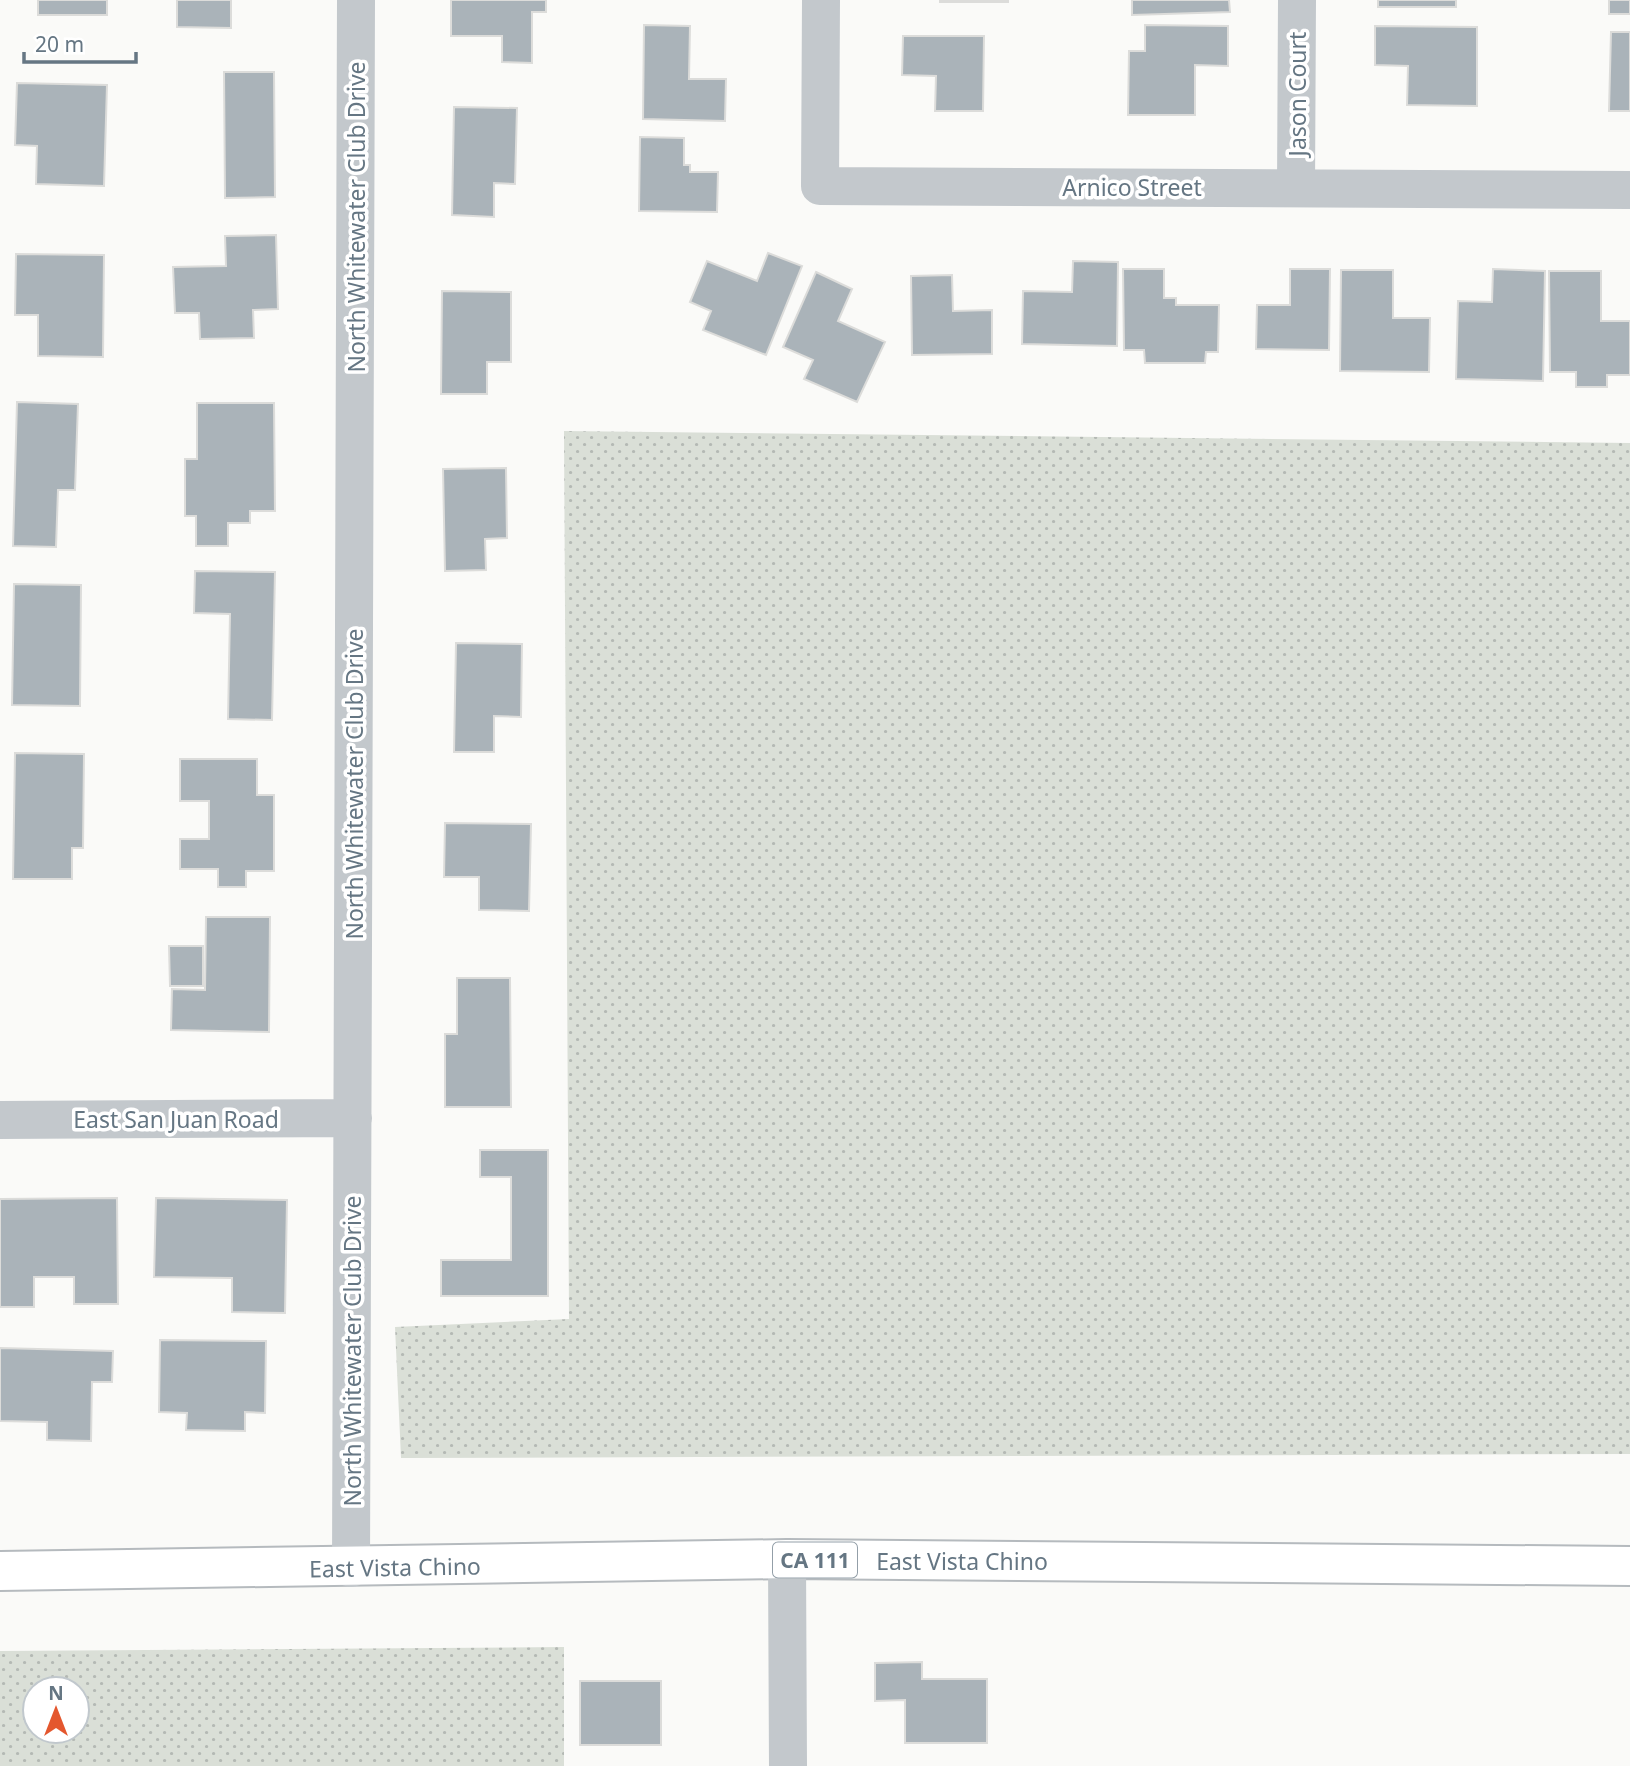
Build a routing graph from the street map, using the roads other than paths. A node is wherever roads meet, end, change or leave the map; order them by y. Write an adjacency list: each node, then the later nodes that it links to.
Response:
1 (356, 0): 6 (street, North Whitewater Club Drive)
2 (821, 0): 4 (street, Arnico Street)
3 (1297, 0): 4 (street, Jason Court)
4 (1296, 188): 5 (street, Arnico Street)
5 (1630, 190)
6 (353, 1118): 7 (street, East San Juan Road); 10 (street, North Whitewater Club Drive)
7 (0, 1120)
8 (787, 1559): 9 (main road, East Vista Chino / CA 111); 10 (main road, East Vista Chino / CA 111); 12 (street)
9 (1630, 1566)
10 (351, 1568): 11 (main road, East Vista Chino / CA 111)
11 (0, 1572)
12 (788, 1766)

